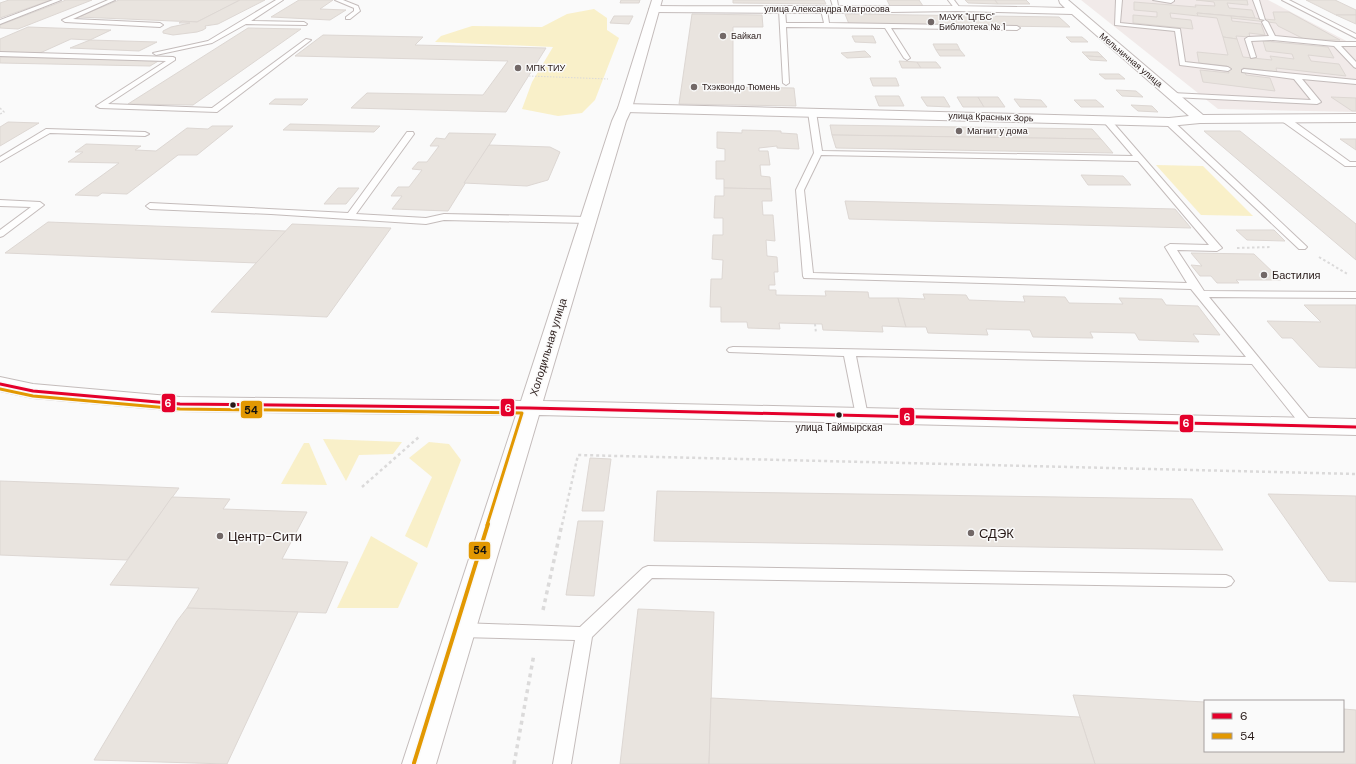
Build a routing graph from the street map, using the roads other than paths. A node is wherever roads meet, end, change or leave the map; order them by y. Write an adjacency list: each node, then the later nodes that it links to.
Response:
1 (58, 0): 18 (lane)
2 (112, 0): 21 (lane)
3 (280, 0): 19 (lane)
4 (338, 0): 17 (lane)
5 (1062, 0): 16 (street, Мельничная улица)
6 (1119, 0): 36 (lane)
7 (1156, 0): 8 (lane)
8 (1171, 0)
9 (1256, 0): 27 (lane)
10 (1285, 0): 26 (lane)
11 (656, 4): 14 (street, улица Александра Матросова); 42 (street, Холодильная улица)
12 (954, 4): 13 (street, улица Александра Матросова); 16 (street, улица Александра Матросова)
13 (835, 5): 15 (street, улица Александра Матросова)
14 (782, 10): 15 (street, улица Александра Матросова); 22 (lane)
15 (824, 10): 23 (lane)
16 (1073, 11): 41 (street, Мельничная улица)
17 (348, 18)
18 (0, 22)
19 (245, 22): 20 (lane); 31 (lane)
20 (304, 24)
21 (160, 25)
22 (783, 25): 23 (lane); 40 (lane)
23 (827, 25): 24 (lane)
24 (887, 26): 25 (lane); 34 (lane)
25 (1017, 28)
26 (1356, 36)
27 (1273, 38): 29 (lane); 33 (lane)
28 (308, 40): 32 (lane)
29 (1336, 44): 30 (lane); 35 (lane)
30 (1356, 44)
31 (70, 50)
32 (0, 54)
33 (1253, 56)
34 (907, 58)
35 (1356, 66)
36 (1228, 69)
37 (1244, 71): 38 (lane)
38 (1296, 77): 39 (lane); 41 (lane)
39 (1356, 82)
40 (786, 83)
41 (1172, 95): 46 (street, Мельничная улица)
42 (625, 108): 43 (street, улица Красных Зорь); 58 (street, Холодильная улица)
43 (812, 112): 47 (street, улица Красных Зорь); 51 (lane)
44 (1282, 117): 45 (street, улица Красных Зорь); 46 (street, улица Красных Зорь); 54 (lane)
45 (1356, 118)
46 (1200, 119): 48 (street, улица Красных Зорь)
47 (1107, 121): 48 (street, улица Красных Зорь); 52 (lane)
48 (1169, 122): 60 (lane)
49 (145, 134): 53 (lane)
50 (410, 134): 57 (lane)
51 (818, 153): 52 (lane); 61 (lane)
52 (1141, 159): 61 (lane)
53 (0, 160)
54 (1356, 164)
55 (0, 203): 59 (lane)
56 (150, 206): 57 (lane)
57 (350, 216): 58 (lane)
58 (588, 220): 67 (street, Холодильная улица)
59 (0, 234)
60 (1302, 247)
61 (1197, 290): 62 (lane); 65 (lane)
62 (1356, 295)
63 (733, 350): 64 (lane)
64 (850, 352): 65 (lane); 68 (lane)
65 (1255, 361): 69 (lane)
66 (0, 384): 67 (street)
67 (529, 408): 68 (street); 72 (street, Холодильная улица)
68 (862, 416): 69 (street)
69 (1309, 426): 70 (street)
70 (1356, 427)
71 (1226, 581): 73 (lane)
72 (460, 630): 73 (lane); 74 (street, Холодильная улица)
73 (584, 634): 75 (lane)
74 (418, 764)
75 (562, 764)

